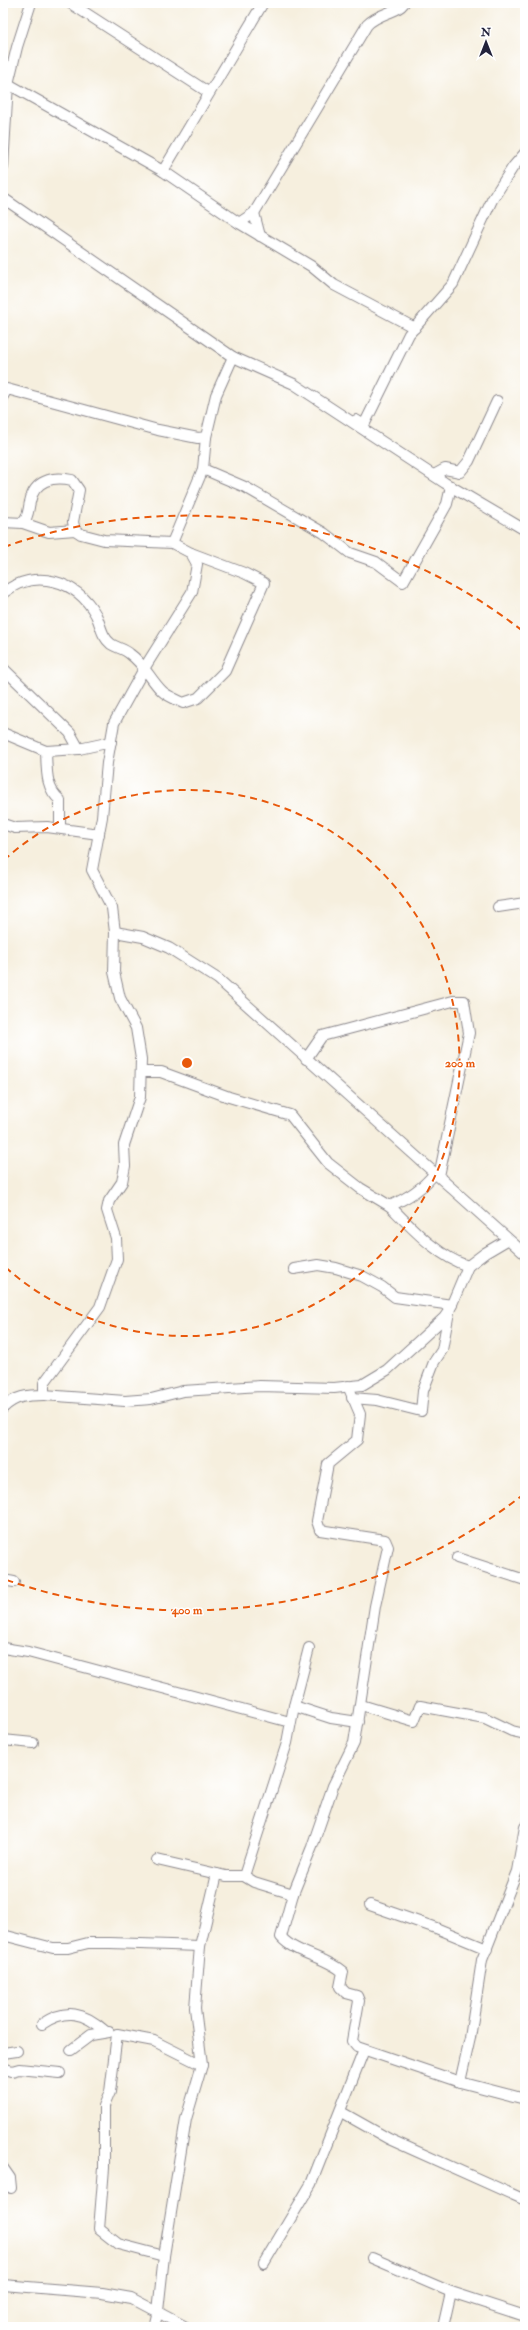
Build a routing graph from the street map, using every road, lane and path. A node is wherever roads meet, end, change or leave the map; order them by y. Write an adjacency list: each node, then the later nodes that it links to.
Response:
1 (31, 3): 5 (street)
2 (70, 3): 6 (street)
3 (263, 3): 6 (street)
4 (404, 3): 11 (street)
5 (6, 83): 8 (street); 9 (street)
6 (208, 92): 9 (street)
7 (525, 153): 14 (street)
8 (3, 167)
9 (163, 171): 12 (street)
10 (3, 198): 15 (street)
11 (254, 214): 12 (street); 13 (street)
12 (238, 223): 13 (street)
13 (260, 236): 14 (street)
14 (415, 328): 16 (street)
15 (233, 357): 16 (street); 19 (street)
16 (294, 384): 21 (street)
17 (3, 396): 19 (street)
18 (497, 401): 21 (street)
19 (206, 437): 20 (street)
20 (202, 469): 22 (street); 27 (street)
21 (434, 475): 22 (street)
22 (451, 486): 26 (street)
23 (3, 522): 24 (street)
24 (24, 523): 25 (street); 25 (street)
25 (75, 530): 27 (street)
26 (525, 530)
27 (172, 543): 28 (street)
28 (191, 553): 30 (street); 30 (street)
29 (3, 593): 30 (street)
30 (145, 667): 33 (street)
31 (3, 668): 34 (street)
32 (3, 733): 35 (street)
33 (111, 742): 34 (street); 38 (street)
34 (79, 749): 35 (street)
35 (46, 751): 37 (street)
36 (3, 824): 37 (street)
37 (60, 828): 38 (street)
38 (99, 834): 41 (street)
39 (525, 903): 40 (street)
40 (498, 907)
41 (115, 932): 42 (street); 43 (street)
42 (306, 1059): 44 (street); 44 (street)
43 (142, 1072): 45 (street); 52 (street)
44 (437, 1174): 45 (street); 46 (street)
45 (390, 1206): 48 (street)
46 (507, 1240): 47 (street); 48 (street)
47 (525, 1254)
48 (468, 1266): 50 (street)
49 (294, 1269): 50 (street)
50 (451, 1308): 51 (street); 54 (street)
51 (348, 1386): 52 (street); 53 (street)
52 (44, 1395): 55 (street)
53 (352, 1398): 54 (street); 56 (street)
54 (374, 1400): 56 (street)
55 (3, 1408)
56 (360, 1414): 63 (street)
57 (457, 1558): 59 (street)
58 (3, 1580): 60 (street)
59 (525, 1580)
60 (14, 1582)
61 (3, 1648): 65 (street)
62 (309, 1648): 64 (street)
63 (361, 1705): 66 (street); 67 (street)
64 (294, 1706): 65 (street); 66 (street)
65 (290, 1722): 73 (street)
66 (358, 1722): 74 (street)
67 (525, 1734)
68 (3, 1740): 69 (street)
69 (33, 1743)
70 (525, 1827): 78 (street)
71 (157, 1860): 72 (street)
72 (216, 1874): 73 (street); 77 (street)
73 (244, 1876): 74 (street)
74 (292, 1894): 83 (street)
75 (370, 1905): 78 (street)
76 (3, 1935): 77 (street)
77 (200, 1946): 86 (street)
78 (486, 1948): 89 (street)
79 (42, 2024): 80 (street)
80 (105, 2031): 81 (street); 82 (street)
81 (117, 2034): 86 (street); 95 (street)
82 (71, 2050)
83 (364, 2050): 89 (street); 91 (street)
84 (17, 2051): 85 (street)
85 (3, 2053)
86 (202, 2065): 95 (street)
87 (3, 2068): 88 (street)
88 (60, 2073)
89 (460, 2082): 90 (street)
90 (525, 2099)
91 (341, 2112): 94 (street); 97 (street)
92 (3, 2168): 93 (street)
93 (11, 2188)
94 (525, 2200)
95 (164, 2256): 100 (street)
96 (372, 2258): 99 (street)
97 (264, 2263)
98 (3, 2285): 100 (street)
99 (451, 2292): 101 (street); 104 (street)
100 (158, 2311): 102 (street); 103 (street)
101 (525, 2316)
102 (154, 2327)
103 (186, 2327)
104 (443, 2327)

